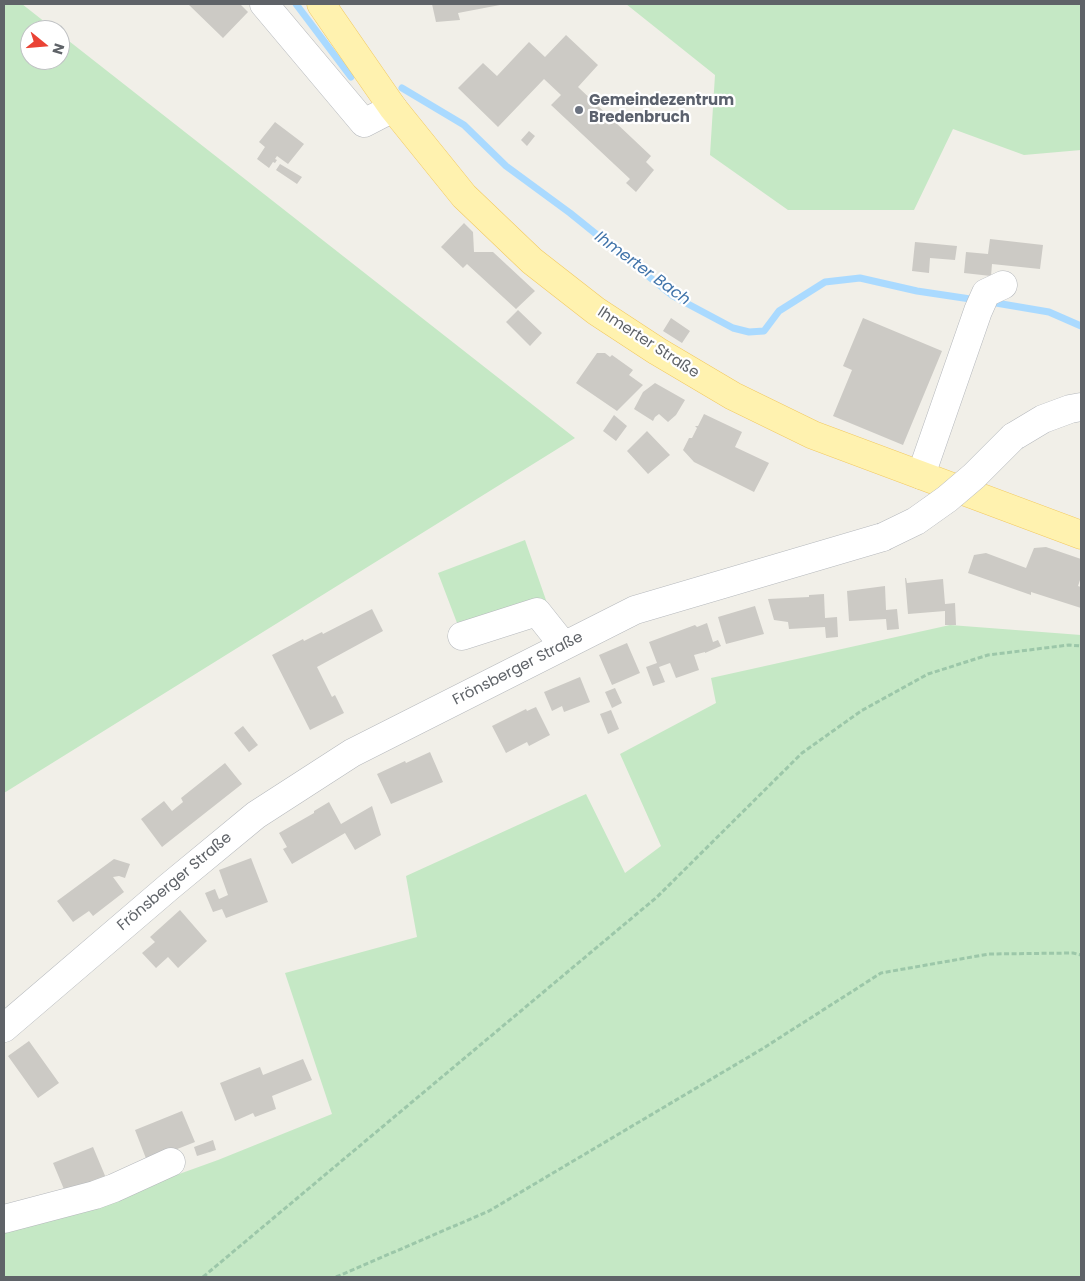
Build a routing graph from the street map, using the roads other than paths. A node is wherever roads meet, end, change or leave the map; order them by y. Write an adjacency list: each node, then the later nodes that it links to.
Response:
1 (264, 4): 3 (street)
2 (321, 4): 3 (main road, Ihmerter Straße)
3 (393, 108): 6 (main road, Ihmerter Straße)
4 (989, 296): 6 (street)
5 (1081, 407): 9 (street, Frönsberger Straße, bridge)
6 (921, 475): 7 (main road, Ihmerter Straße)
7 (1081, 534)
8 (462, 636): 9 (street)
9 (564, 646): 10 (street, Frönsberger Straße)
10 (4, 1026)
11 (171, 1162): 12 (street)
12 (4, 1219)

